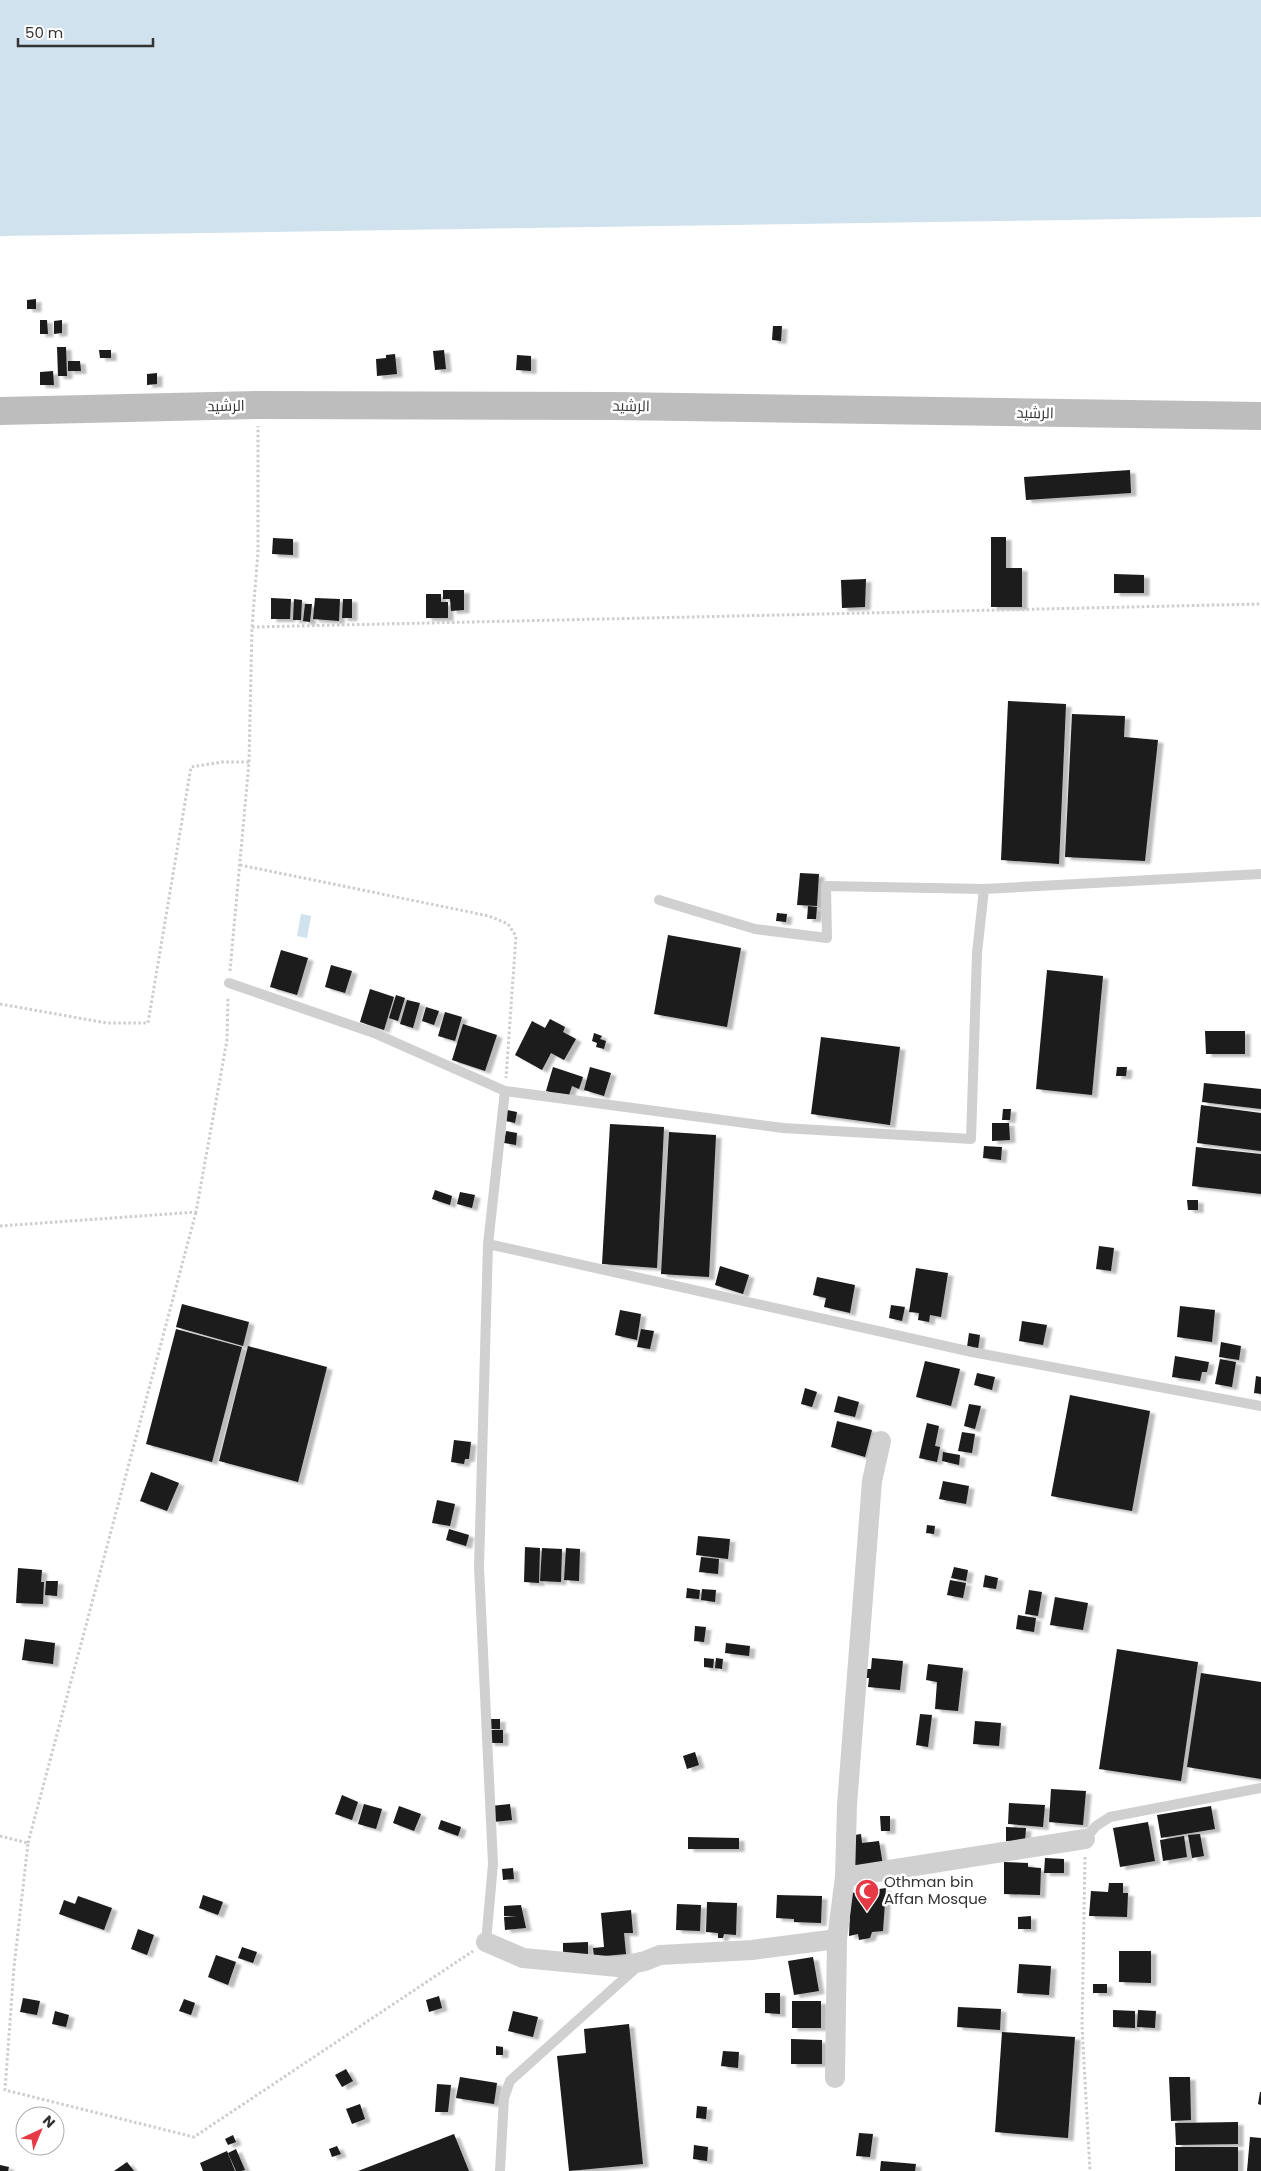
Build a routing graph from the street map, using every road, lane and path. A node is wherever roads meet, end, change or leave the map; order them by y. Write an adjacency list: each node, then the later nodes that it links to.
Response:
1 (258, 405): 2 (main road, الرشيد); 3 (main road, الرشيد); 5 (path)
2 (0, 411)
3 (1261, 416)
4 (1261, 604): 5 (path)
5 (252, 627): 6 (path)
6 (249, 762): 7 (path); 12 (path)
7 (240, 865): 11 (path); 13 (path)
8 (1261, 874): 9 (lane)
9 (984, 888): 10 (lane); 13 (lane)
10 (660, 900)
11 (228, 983): 13 (lane); 14 (path)
12 (0, 1004)
13 (505, 1091): 16 (lane)
14 (196, 1212): 15 (path); 22 (path)
15 (0, 1226)
16 (488, 1244): 17 (lane); 25 (lane)
17 (1261, 1406)
18 (881, 1441): 23 (street)
19 (1261, 1788): 21 (lane)
20 (0, 1836): 22 (path)
21 (1085, 1839): 23 (street); 29 (path)
22 (28, 1843): 25 (path)
23 (845, 1877): 24 (street)
24 (837, 1939): 26 (street); 27 (street)
25 (486, 1942): 26 (street)
26 (644, 1961): 28 (lane)
27 (835, 2078)
28 (500, 2171)
29 (1090, 2171)

